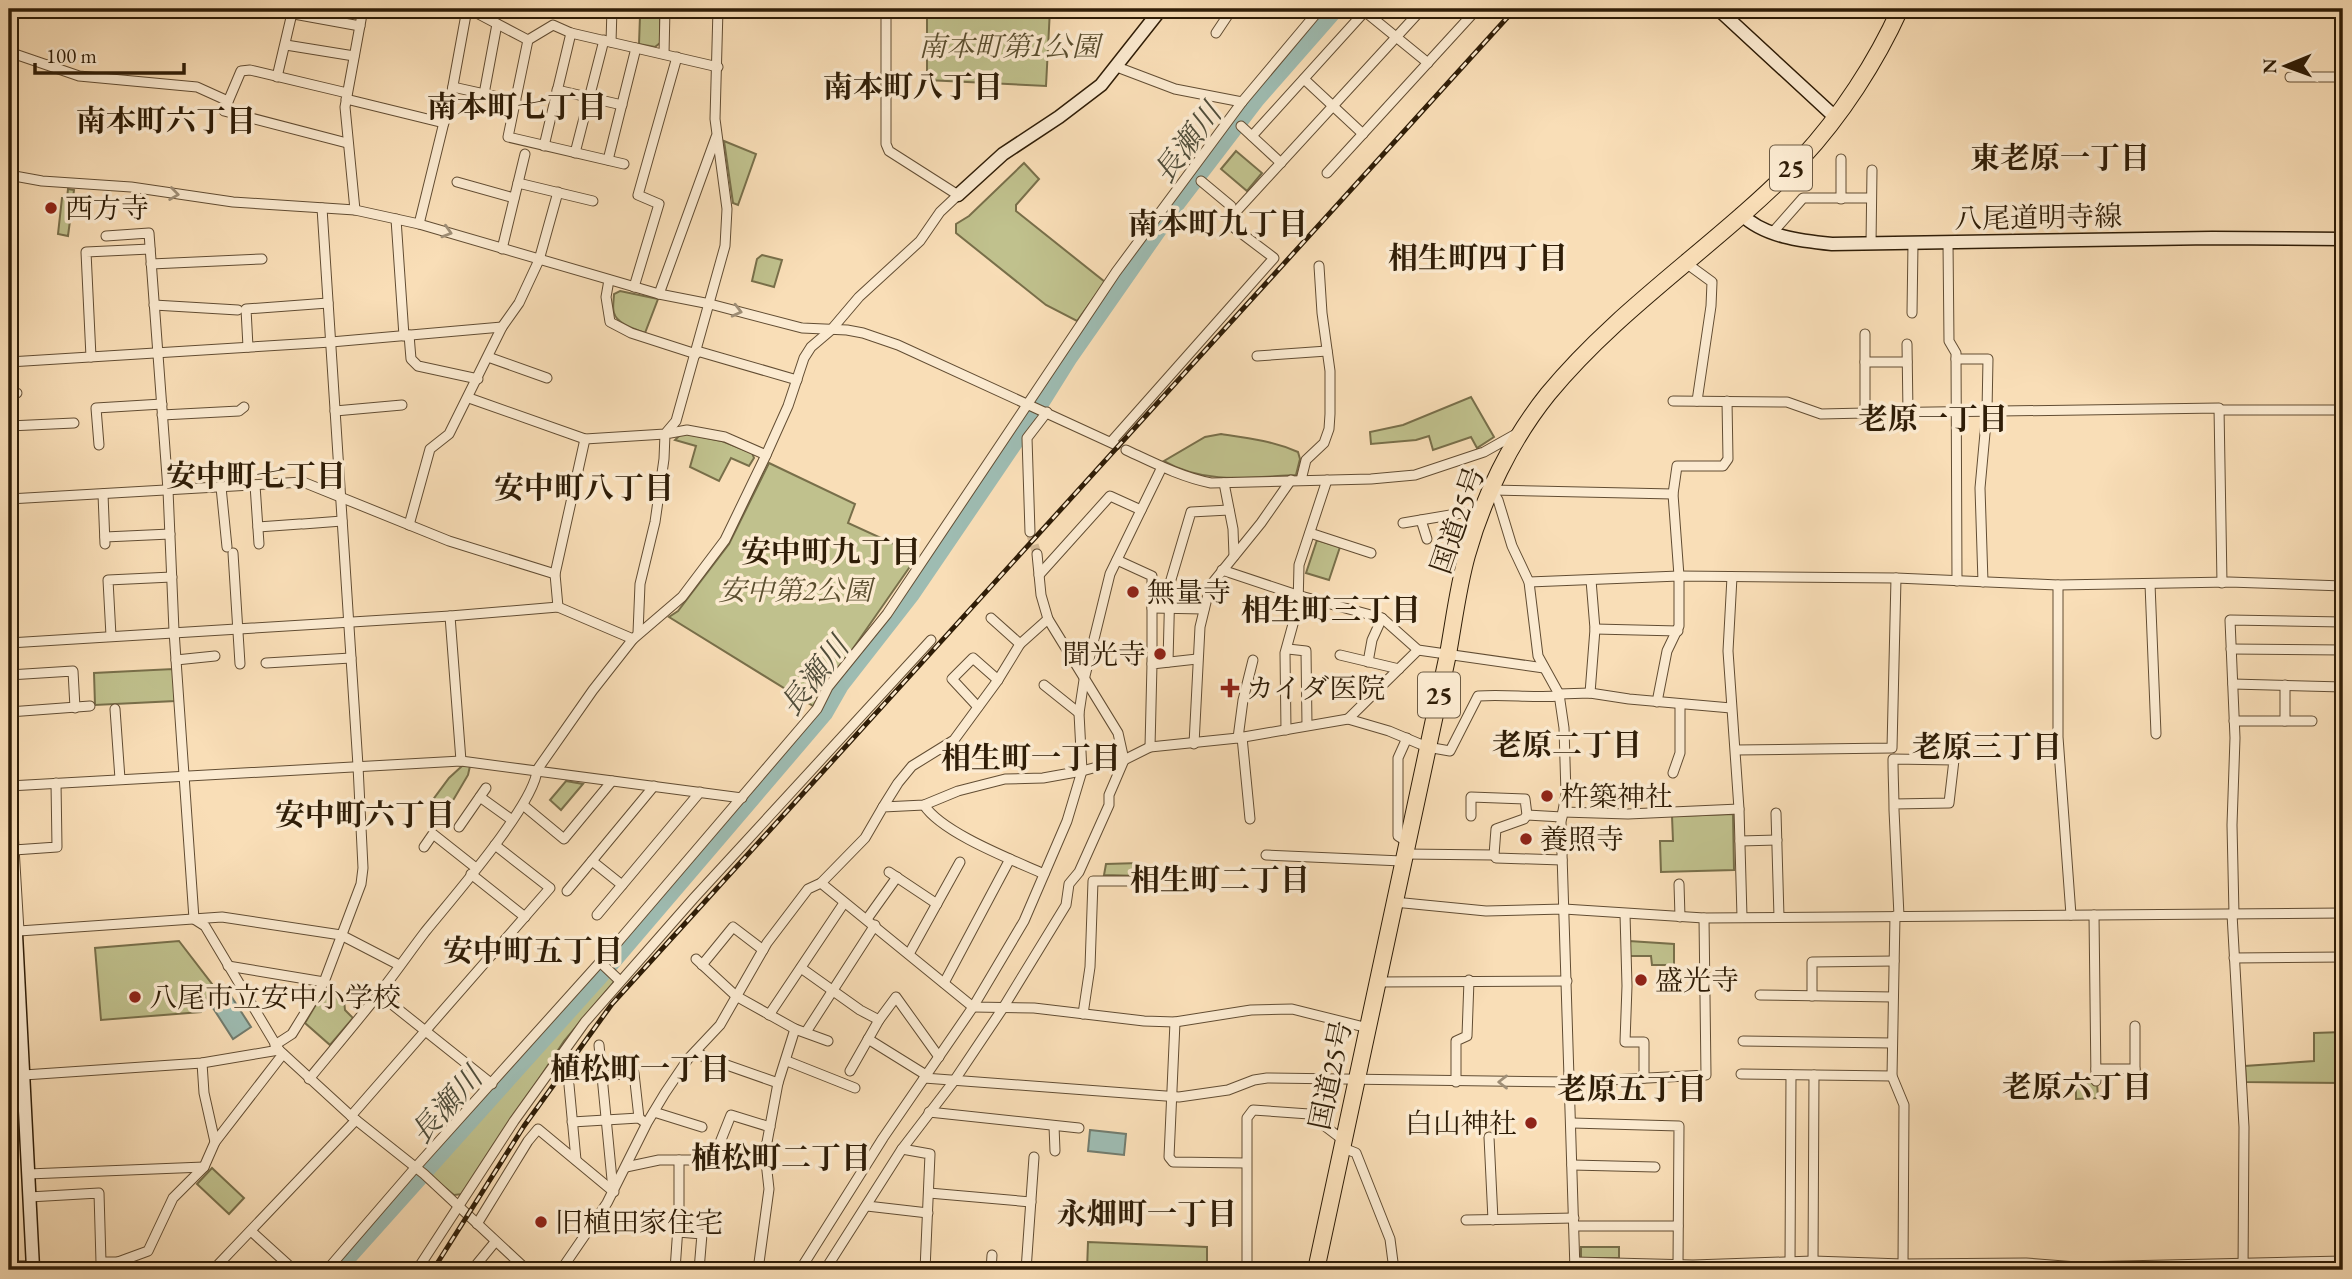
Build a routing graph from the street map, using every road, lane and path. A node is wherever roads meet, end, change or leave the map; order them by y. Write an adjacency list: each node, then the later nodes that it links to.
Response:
1 (363, 9): 17 (street)
2 (468, 9): 16 (street); 36 (street)
3 (612, 9): 22 (street)
4 (665, 9): 26 (street)
5 (718, 9): 30 (street)
6 (886, 9): 67 (street)
7 (1161, 9): 31 (main road)
8 (1232, 9): 19 (street)
9 (1320, 9): 43 (street)
10 (1422, 9): 20 (street)
11 (1477, 9): 29 (street)
12 (1718, 9): 46 (main road)
13 (1900, 9): 46 (highway, 国道25号 / 25)
14 (1364, 10): 20 (street); 35 (street)
15 (293, 12): 17 (street); 23 (street)
16 (497, 24): 21 (street); 38 (street)
17 (360, 26): 27 (street)
18 (571, 33): 21 (street); 22 (street); 37 (street)
19 (1216, 33)
20 (1396, 37): 29 (street); 45 (street)
21 (528, 40): 41 (street)
22 (607, 41): 24 (street); 40 (street)
23 (286, 45): 27 (street); 32 (street)
24 (636, 48): 26 (street); 44 (street)
25 (9, 52): 42 (street)
26 (664, 54): 28 (street)
27 (354, 57): 39 (street)
28 (677, 57): 30 (street); 92 (street)
29 (1428, 62): 49 (street)
30 (718, 67): 50 (street)
31 (1117, 67): 43 (street); 67 (main road)
32 (277, 77): 39 (street); 42 (street)
33 (2290, 77): 34 (street)
34 (2343, 77)
35 (1304, 79): 45 (street); 51 (street)
36 (453, 87): 38 (street); 47 (street)
37 (557, 90): 40 (street); 53 (street)
38 (484, 94): 41 (street)
39 (347, 96): 47 (street); 52 (street)
40 (589, 97): 44 (street); 54 (street)
41 (516, 100): 53 (street)
42 (228, 101): 52 (street)
43 (1242, 102): 124 (street)
44 (622, 105): 57 (street)
45 (1333, 106): 49 (street); 58 (street)
46 (1835, 117): 74 (highway, 国道25号 / 25)
47 (444, 123): 77 (street)
48 (1241, 126): 51 (street)
49 (1363, 134): 61 (street)
50 (717, 136): 93 (street); 95 (street)
51 (1252, 136): 58 (street)
52 (347, 143): 73 (street)
53 (544, 146): 54 (street)
54 (575, 153): 57 (street)
55 (525, 154): 65 (street)
56 (1841, 159): 70 (street)
57 (608, 160): 59 (street)
58 (1281, 163): 75 (street)
59 (624, 164)
60 (1872, 170): 69 (street)
61 (1327, 173)
62 (9, 175): 72 (street, one-way to 72)
63 (1201, 181): 75 (street)
64 (457, 182): 68 (street)
65 (518, 183): 66 (street); 68 (street)
66 (558, 192): 71 (street); 87 (street)
67 (958, 195): 100 (street)
68 (514, 198): 85 (street)
69 (1871, 198): 70 (street); 82 (street)
70 (1841, 199): 78 (street)
71 (593, 201)
72 (322, 208): 73 (street); 94 (street)
73 (355, 210): 76 (street)
74 (1741, 214): 78 (main road, 八尾道明寺線); 88 (highway, 国道25号 / 25)
75 (1232, 216): 130 (street)
76 (396, 219): 77 (street); 102 (street)
77 (419, 224): 85 (street, one-way to 85)
78 (1773, 232): 82 (main road, 八尾道明寺線)
79 (106, 236): 84 (street)
80 (2343, 239): 81 (main road, 八尾道明寺線)
81 (1948, 243): 83 (main road, 八尾道明寺線); 112 (street)
82 (1871, 244): 83 (main road, 八尾道明寺線)
83 (1913, 244): 98 (street)
84 (150, 249): 89 (street); 110 (street)
85 (502, 249): 87 (street)
86 (262, 259): 89 (street)
87 (539, 260): 91 (street); 99 (street)
88 (1686, 263): 121 (street); 138 (highway, 国道25号 / 25)
89 (151, 264): 96 (street)
90 (1319, 266): 106 (street)
91 (609, 280): 92 (street); 108 (street)
92 (635, 287): 93 (street)
93 (659, 294): 95 (street)
94 (328, 303): 103 (street); 105 (street)
95 (710, 304): 100 (street, one-way to 100); 108 (street)
96 (154, 305): 97 (street); 107 (street)
97 (238, 310)
98 (1912, 313)
99 (502, 327): 102 (street); 111 (street)
100 (831, 330): 118 (street); 124 (street)
101 (1865, 334): 114 (street)
102 (407, 335): 103 (street); 117 (street)
103 (331, 342): 105 (street); 129 (street)
104 (1907, 344): 115 (street)
105 (248, 347): 107 (street)
106 (1327, 351): 109 (street); 145 (street)
107 (158, 352): 110 (street); 123 (street)
108 (696, 353): 118 (street); 139 (street)
109 (1257, 356)
110 (91, 357): 113 (street)
111 (488, 357): 116 (street); 117 (street)
112 (1956, 359): 131 (street); 133 (street)
113 (9, 362)
114 (1865, 362): 115 (street); 134 (street)
115 (1907, 362): 132 (street)
116 (547, 378)
117 (478, 379): 119 (street)
118 (797, 380): 143 (street)
119 (469, 398): 140 (street); 162 (street)
120 (1673, 401): 121 (street)
121 (1697, 401): 122 (street)
122 (1727, 401): 134 (street); 153 (street)
123 (162, 404): 135 (street); 141 (street)
124 (1029, 404): 130 (street); 273 (street)
125 (402, 405): 129 (street)
126 (244, 407): 135 (street)
127 (2219, 410): 128 (street); 131 (street); 186 (street)
128 (2343, 410)
129 (335, 411): 155 (street)
130 (1044, 411): 164 (street)
131 (1987, 411): 133 (street); 184 (street)
132 (1908, 412): 133 (street); 134 (street)
133 (1957, 412): 182 (street)
134 (1865, 413)
135 (162, 415): 150 (street)
136 (74, 423): 137 (street)
137 (9, 426)
138 (1524, 429): 146 (street); 151 (highway, 国道25号 / 25)
139 (665, 434): 140 (street); 143 (street); 206 (street)
140 (585, 439): 174 (street)
141 (99, 445)
142 (1126, 450): 144 (street)
143 (766, 456): 206 (street)
144 (1162, 467): 147 (street); 156 (street)
145 (1296, 480): 146 (street); 147 (street); 171 (street)
146 (1327, 480): 165 (street)
147 (1224, 483): 157 (street)
148 (255, 485): 149 (street); 155 (street); 163 (street)
149 (221, 487): 150 (street); 201 (street)
150 (168, 490): 152 (street); 166 (street)
151 (1492, 490): 153 (street); 158 (highway, 国道25号 / 25); 183 (street)
152 (103, 494): 154 (street); 166 (street)
153 (1673, 494): 177 (street)
154 (9, 499)
155 (340, 499): 160 (street); 162 (street)
156 (1141, 510): 172 (street); 175 (street)
157 (1229, 510): 171 (street); 185 (street)
158 (1481, 514): 159 (street); 214 (highway, 国道25号 / 25)
159 (1421, 520): 161 (street); 167 (street)
160 (342, 521): 163 (street); 199 (street)
161 (1403, 523)
162 (409, 525): 174 (street)
163 (258, 527): 168 (street)
164 (1030, 532)
165 (1310, 533): 169 (street); 190 (street)
166 (170, 534): 178 (street)
167 (1427, 539)
168 (258, 544)
169 (1371, 553)
170 (1037, 554): 175 (street)
171 (1234, 556): 173 (street)
172 (1117, 560): 176 (street); 230 (street)
173 (1222, 570): 190 (street); 194 (street)
174 (555, 574): 191 (street)
175 (1040, 575): 198 (street)
176 (1152, 576): 185 (street); 192 (street)
177 (1679, 576): 179 (street); 181 (street); 204 (street)
178 (172, 577): 203 (street); 205 (street)
179 (1732, 577): 180 (street); 242 (street)
180 (1896, 578): 182 (street); 258 (street)
181 (1591, 580): 183 (street); 202 (street)
182 (1957, 581): 184 (street)
183 (1530, 582): 226 (street)
184 (1983, 582): 188 (street)
185 (1170, 583): 193 (street)
186 (2222, 583): 187 (street); 189 (street)
187 (2150, 584): 188 (street); 252 (street)
188 (2058, 585): 315 (street)
189 (2343, 586)
190 (1297, 595): 197 (street); 210 (street)
191 (558, 607): 195 (street); 206 (street)
192 (1152, 608): 193 (street); 225 (street)
193 (1168, 608): 194 (street); 221 (street)
194 (1204, 609): 218 (street)
195 (450, 616): 199 (street); 260 (street)
196 (991, 618): 209 (street)
197 (1382, 618): 212 (street); 222 (street)
198 (1048, 619): 209 (street); 230 (street)
199 (348, 621): 201 (street); 217 (street)
200 (2343, 622): 211 (street)
201 (239, 627): 203 (street); 224 (street)
202 (1595, 629): 204 (street); 235 (street)
203 (174, 631): 205 (street); 219 (street)
204 (1678, 631): 237 (street)
205 (111, 636): 208 (street)
206 (635, 636): 263 (street)
207 (930, 640): 337 (street)
208 (9, 643)
209 (1020, 645): 229 (street)
210 (1288, 649): 250 (street); 251 (street)
211 (2231, 649): 213 (street); 231 (street)
212 (1418, 650): 214 (street); 227 (street)
213 (2343, 650)
214 (1448, 654): 226 (street); 257 (highway, 国道25号 / 25)
215 (1340, 655): 222 (street)
216 (215, 656): 219 (street)
217 (351, 658): 223 (street); 262 (street)
218 (1197, 659): 221 (street); 255 (street)
219 (176, 660): 266 (street)
220 (1253, 660): 253 (street)
221 (1168, 662): 225 (street)
222 (1368, 662): 227 (street)
223 (266, 663)
224 (240, 664)
225 (1152, 664): 256 (street)
226 (1544, 668): 236 (street)
227 (1399, 669): 246 (street)
228 (9, 675): 241 (street)
229 (998, 680): 240 (street); 240 (street)
230 (1084, 680): 245 (street); 259 (street)
231 (2233, 684): 233 (street); 247 (street)
232 (1044, 685): 245 (street)
233 (2286, 685): 234 (street); 248 (street)
234 (2343, 687)
235 (1590, 693): 236 (street); 237 (street)
236 (1560, 695): 257 (street); 281 (street)
237 (1657, 702): 238 (street)
238 (1680, 704): 242 (street); 265 (street)
239 (90, 706): 241 (street)
240 (978, 707): 277 (street)
241 (75, 708): 244 (street)
242 (1731, 708): 258 (street)
243 (115, 709): 267 (street)
244 (9, 712)
245 (1079, 713): 264 (street)
246 (1348, 719): 250 (street); 254 (street)
247 (2234, 721): 248 (street); 313 (street)
248 (2285, 721): 249 (street)
249 (2312, 721)
250 (1307, 725): 251 (street)
251 (1286, 730): 253 (street)
252 (2155, 734)
253 (1240, 738): 255 (street); 283 (street)
254 (1407, 738): 257 (street); 290 (street)
255 (1194, 744): 256 (street)
256 (1150, 747): 259 (street)
257 (1427, 747): 290 (highway, 国道25号 / 25)
258 (1736, 750): 278 (street)
259 (1124, 760): 264 (street); 300 (street)
260 (461, 761): 262 (street); 263 (street)
261 (9, 764): 270 (street)
262 (358, 765): 266 (street); 326 (street)
263 (537, 770): 268 (street); 275 (street)
264 (1082, 771): 276 (street); 299 (street)
265 (1673, 773)
266 (185, 775): 267 (street); 323 (street)
267 (120, 779): 269 (street)
268 (612, 781): 271 (street); 275 (street)
269 (56, 783): 270 (street); 291 (street)
270 (10, 786): 291 (street)
271 (654, 786): 272 (street); 296 (street)
272 (700, 792): 273 (street); 305 (street)
273 (742, 798): 333 (street)
274 (1894, 804): 274 (street); 317 (street)
275 (523, 805): 284 (street)
276 (924, 805): 277 (street); 294 (street)
277 (883, 807): 303 (street)
278 (1739, 809): 281 (street); 287 (street)
279 (1776, 813): 286 (street)
280 (1527, 815): 281 (street); 282 (street); 293 (street)
281 (1562, 815): 295 (street)
282 (1471, 816)
283 (1250, 819)
284 (512, 820): 285 (street); 288 (street)
285 (459, 827)
286 (1777, 840): 287 (street); 321 (street)
287 (1740, 841): 320 (street)
288 (495, 845): 298 (street); 318 (street)
289 (424, 847): 298 (street)
290 (1404, 852): 292 (street); 293 (street); 307 (highway, 国道25号 / 25)
291 (13, 855): 325 (street)
292 (1266, 855)
293 (1494, 855): 295 (street)
294 (1010, 859): 299 (street); 341 (street)
295 (1562, 860): 310 (street)
296 (592, 861): 305 (street); 306 (street)
297 (960, 862): 309 (street)
298 (474, 871): 318 (street); 332 (street)
299 (1044, 874): 348 (street)
300 (1075, 876): 301 (street); 349 (street)
301 (1093, 881): 302 (street); 350 (street)
302 (1146, 881)
303 (821, 883): 308 (street); 327 (street)
304 (1679, 884): 319 (street)
305 (622, 885): 314 (street)
306 (567, 891)
307 (1394, 902): 310 (street); 340 (highway, 国道25号 / 25)
308 (844, 903): 324 (street); 335 (street)
309 (937, 904): 324 (street); 328 (street)
310 (1564, 909): 312 (street); 338 (street)
311 (2343, 913): 313 (street)
312 (1625, 914): 319 (street); 381 (street)
313 (2233, 914): 316 (street); 330 (street)
314 (597, 915)
315 (2071, 915): 316 (street); 317 (street)
316 (2094, 915): 369 (street)
317 (1897, 916): 321 (street); 331 (street)
318 (525, 917): 357 (street)
319 (1680, 917): 322 (street)
320 (1742, 917): 321 (street); 322 (street)
321 (1779, 917)
322 (1704, 918): 381 (street)
323 (194, 919): 325 (street); 326 (street); 334 (street)
324 (871, 922): 328 (street); 342 (street)
325 (15, 933): 373 (main road)
326 (341, 935): 332 (street); 339 (street)
327 (763, 950): 345 (street); 345 (street)
328 (909, 954): 341 (street)
329 (2343, 957): 330 (street)
330 (2234, 958): 445 (street)
331 (1894, 961): 346 (street); 347 (street)
332 (399, 965): 343 (street)
333 (604, 965): 337 (street); 388 (street)
334 (228, 966): 339 (street); 364 (street)
335 (800, 968): 342 (street); 351 (street)
336 (1469, 980): 338 (street); 340 (street); 385 (street)
337 (620, 981): 425 (street)
338 (1567, 981): 386 (street)
339 (324, 982): 364 (street)
340 (1376, 982): 355 (highway, 国道25号 / 25)
341 (944, 983): 348 (street)
342 (832, 991): 352 (street); 358 (street)
343 (379, 994): 357 (street); 382 (street)
344 (1760, 995): 346 (street)
345 (736, 996): 351 (street); 365 (street)
346 (1812, 996): 347 (street)
347 (1894, 997): 362 (street)
348 (973, 1007): 349 (street); 366 (street)
349 (1003, 1008): 350 (street); 384 (street)
350 (1083, 1014): 353 (street)
351 (769, 1015): 356 (street)
352 (879, 1020): 359 (street); 366 (street)
353 (1175, 1022): 355 (street); 392 (street)
354 (2135, 1026): 370 (street)
355 (1368, 1028): 380 (highway, 国道25号 / 25)
356 (795, 1029): 358 (street); 367 (street)
357 (426, 1030): 388 (street); 395 (street)
358 (806, 1032): 360 (street)
359 (868, 1039): 371 (street); 379 (street)
360 (828, 1041)
361 (1742, 1041): 362 (street)
362 (1892, 1043): 378 (street)
363 (600, 1045): 377 (street)
364 (279, 1050): 368 (street); 382 (street); 405 (street)
365 (696, 1051): 387 (street); 393 (street)
366 (939, 1057): 379 (street)
367 (787, 1061): 387 (street); 390 (street)
368 (202, 1063): 373 (street); 405 (street)
369 (2096, 1069): 370 (street); 383 (street)
370 (2135, 1069): 391 (street)
371 (850, 1071)
372 (1741, 1074): 374 (street)
373 (23, 1075): 376 (street); 420 (main road)
374 (1791, 1075): 375 (street); 439 (street)
375 (1814, 1075): 378 (street); 437 (street)
376 (9, 1076)
377 (602, 1076): 396 (street); 397 (street)
378 (1892, 1076): 443 (street)
379 (925, 1077): 384 (street); 458 (street)
380 (1357, 1078): 385 (street); 392 (street); 406 (highway, 国道25号 / 25)
381 (1644, 1078): 386 (street)
382 (309, 1079): 395 (street)
383 (2096, 1081)
384 (954, 1082): 392 (street); 394 (street)
385 (1457, 1082): 386 (street, one-way to 385)
386 (1571, 1082): 399 (street)
387 (778, 1083): 402 (street)
388 (492, 1084): 419 (street)
389 (569, 1085): 398 (street)
390 (855, 1088)
391 (2135, 1091)
392 (1171, 1097): 414 (street)
393 (654, 1112): 397 (street); 401 (street)
394 (929, 1112): 400 (street); 407 (street)
395 (354, 1118): 419 (street); 433 (street)
396 (606, 1120): 397 (street); 398 (street); 421 (street)
397 (643, 1121): 417 (street)
398 (572, 1122): 411 (street)
399 (1572, 1123): 415 (street); 432 (street)
400 (1054, 1126): 403 (street); 408 (street)
401 (702, 1127)
402 (770, 1127): 409 (street); 413 (street)
403 (1079, 1128)
404 (1489, 1137): 429 (street)
405 (215, 1142): 416 (street)
406 (1342, 1144): 414 (street); 464 (highway, 国道25号 / 25); 465 (street)
407 (902, 1149): 422 (street); 426 (street)
408 (1055, 1150)
409 (765, 1153): 413 (street); 457 (street)
410 (1034, 1157): 424 (street)
411 (576, 1160): 421 (street); 431 (street)
412 (679, 1160): 413 (street); 417 (street); 434 (street)
413 (713, 1160)
414 (1246, 1163): 463 (street)
415 (1572, 1165): 418 (street); 430 (street)
416 (204, 1167): 420 (street); 441 (street)
417 (626, 1167): 421 (street)
418 (1655, 1167)
419 (419, 1171): 425 (street); 450 (street)
420 (28, 1174): 423 (main road)
421 (614, 1192): 454 (street)
422 (929, 1194): 424 (street); 427 (street)
423 (29, 1196): 441 (street); 447 (main road)
424 (1031, 1202): 462 (street)
425 (458, 1206): 431 (street); 451 (street)
426 (867, 1206): 427 (street); 459 (street)
427 (928, 1213): 460 (street)
428 (1466, 1220): 429 (street)
429 (1493, 1220): 430 (street)
430 (1574, 1222): 432 (street); 442 (street)
431 (477, 1224): 435 (street)
432 (1678, 1226): 440 (street)
433 (251, 1231): 448 (street); 449 (street)
434 (678, 1232): 455 (street); 456 (street)
435 (495, 1242): 452 (street); 453 (street)
436 (992, 1255): 461 (street)
437 (1813, 1261): 439 (street); 443 (street)
438 (2343, 1261): 445 (street)
439 (1790, 1262): 444 (street)
440 (1678, 1264): 442 (street); 444 (street)
441 (118, 1266)
442 (1575, 1266)
443 (1900, 1266): 445 (street)
444 (1755, 1267)
445 (2243, 1267)
446 (9, 1268): 447 (main road)
447 (36, 1270)
448 (214, 1270)
449 (293, 1270)
450 (327, 1270)
451 (417, 1270)
452 (472, 1270)
453 (527, 1270)
454 (561, 1270)
455 (675, 1270)
456 (699, 1270)
457 (758, 1270)
458 (800, 1270)
459 (825, 1270)
460 (925, 1270)
461 (991, 1270)
462 (1026, 1270)
463 (1247, 1270)
464 (1316, 1270)
465 (1394, 1270)

